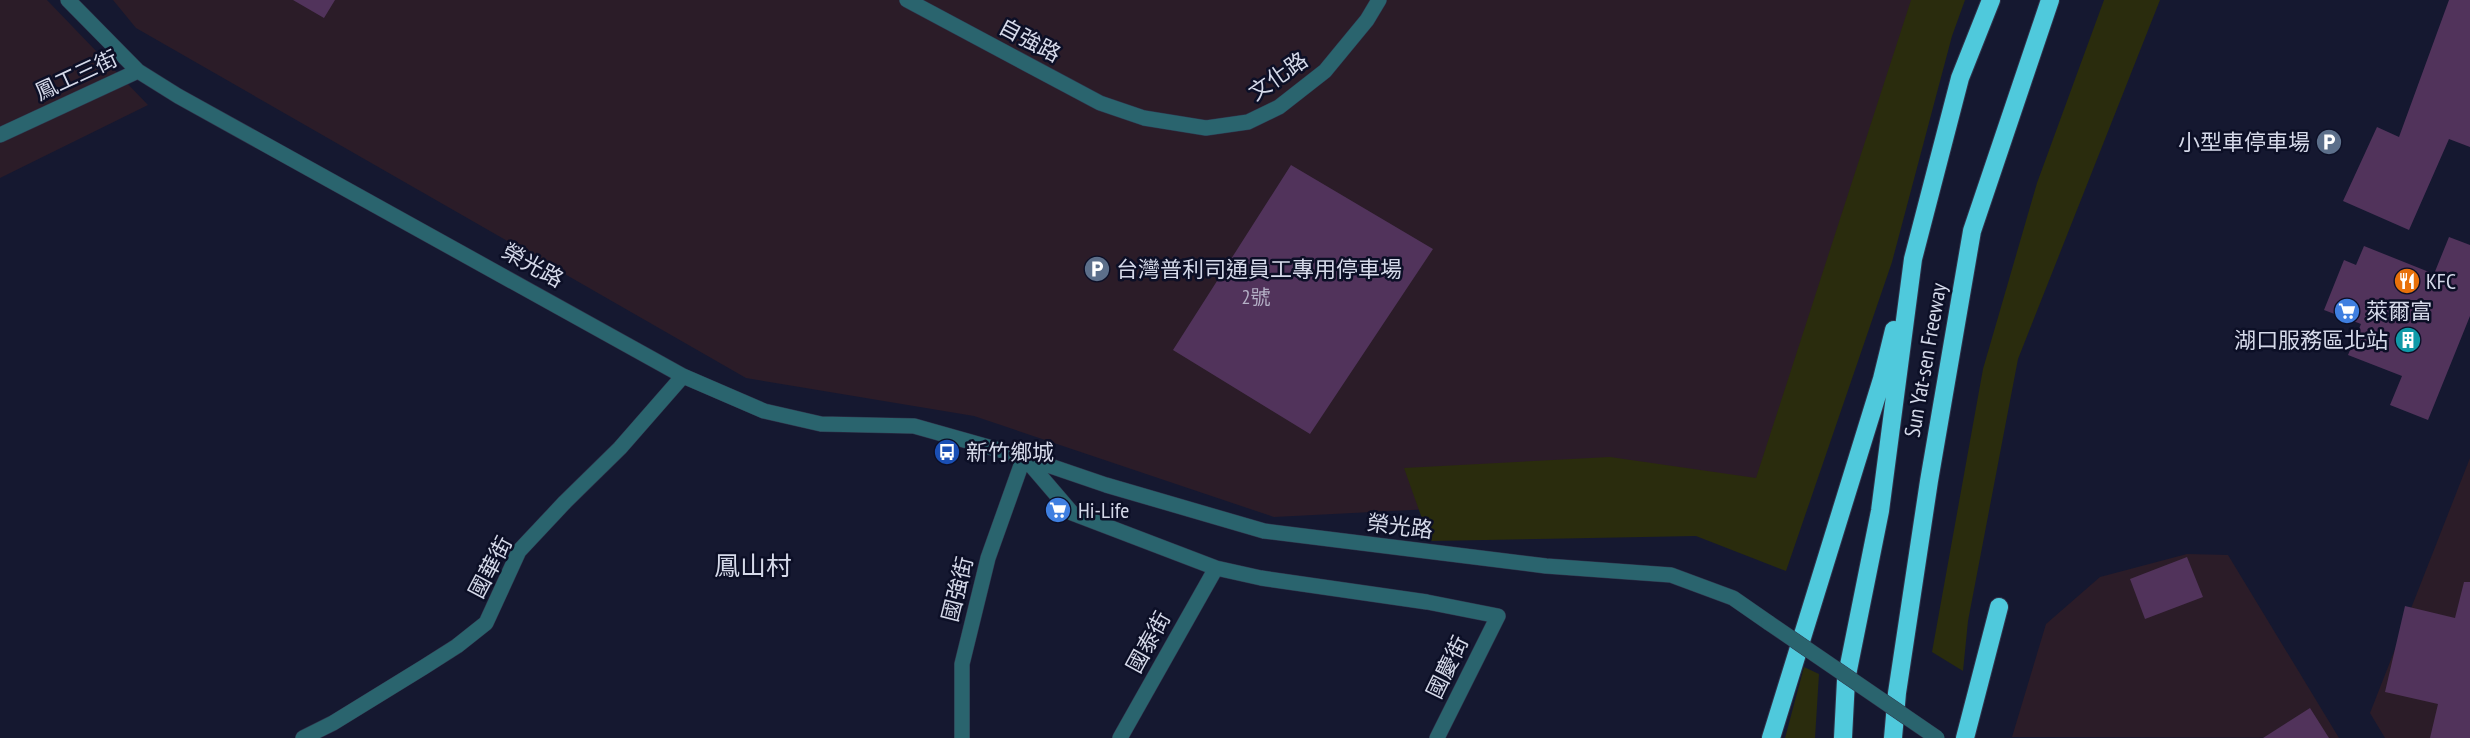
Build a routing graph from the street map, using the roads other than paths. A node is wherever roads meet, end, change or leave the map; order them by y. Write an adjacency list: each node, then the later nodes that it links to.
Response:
1 (68, 0): 6 (street, 榮光路)
2 (907, 0): 7 (street, 自強路)
3 (1379, 0): 7 (street, 文化路)
4 (1991, 0): 9 (highway, Sun Yat-sen Freeway)
5 (2050, 0): 20 (highway, Sun Yat-sen Freeway)
6 (138, 71): 8 (street, 鳳工三街); 10 (street, 榮光路)
7 (1100, 103)
8 (0, 135)
9 (1913, 259): 18 (highway); 19 (highway, Sun Yat-sen Freeway)
10 (683, 376): 11 (street, 榮光路); 14 (street, 國華街)
11 (1024, 457): 12 (street); 15 (street, 國強街); 21 (street, 榮光路, bridge)
12 (1216, 568): 16 (street, 國泰街); 17 (street, 國慶街)
13 (1999, 607): 22 (highway)
14 (303, 738)
15 (962, 738)
16 (1120, 738)
17 (1437, 738)
18 (1771, 738)
19 (1843, 738)
20 (1893, 738)
21 (1937, 738)
22 (1965, 738)

